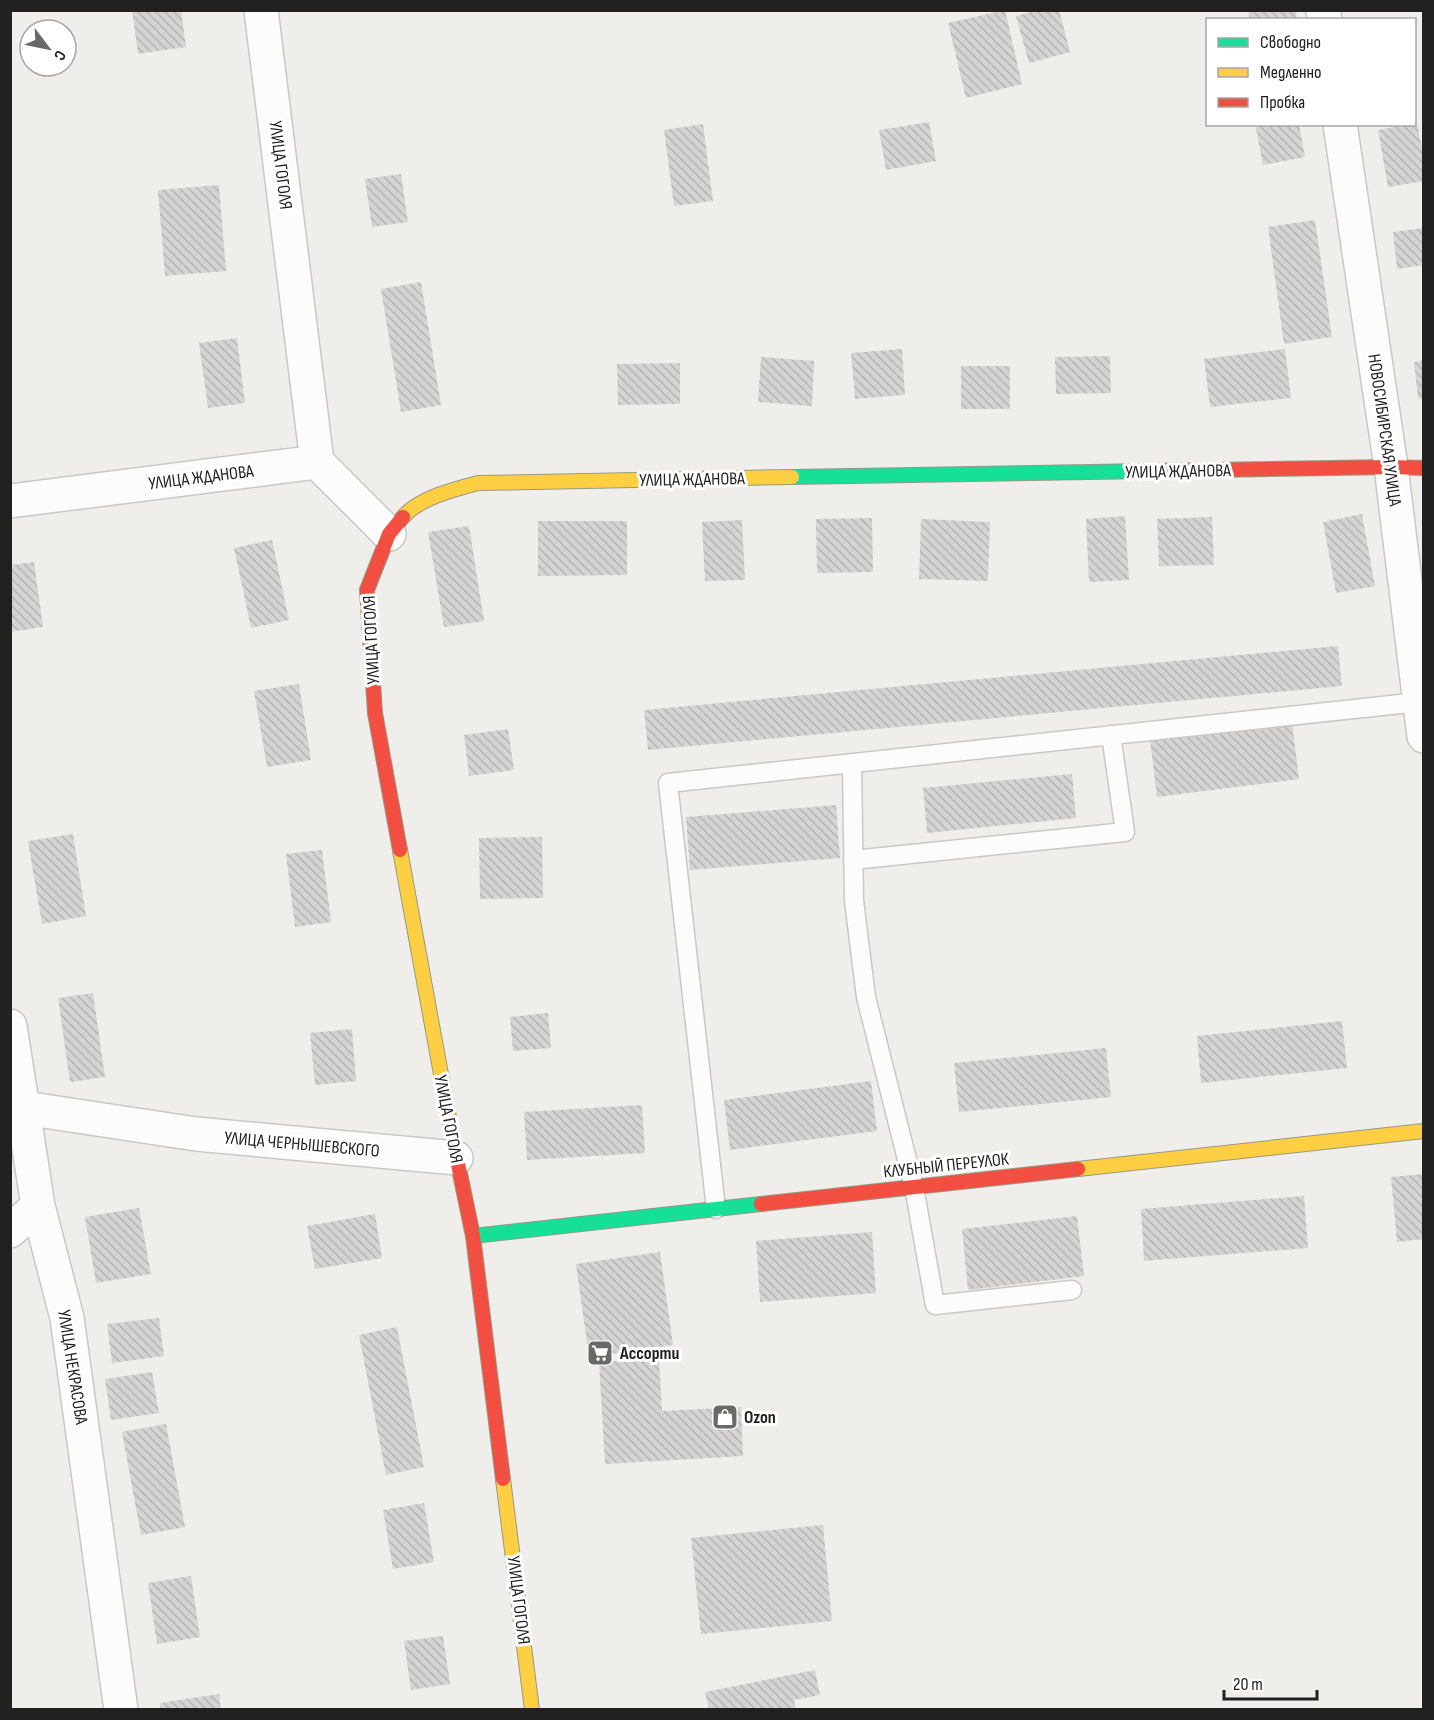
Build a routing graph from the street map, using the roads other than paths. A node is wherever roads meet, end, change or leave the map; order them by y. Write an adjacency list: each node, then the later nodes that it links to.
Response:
1 (261, 10): 3 (street, УЛИЦА ГОГОЛЯ)
2 (1340, 126): 4 (street, НОВОСИБИРСКАЯ УЛИЦА)
3 (317, 462): 6 (street, УЛИЦА ЖДАНОВА); 7 (street)
4 (1391, 467): 5 (main road, УЛИЦА ЖДАНОВА); 7 (main road, УЛИЦА ЖДАНОВА); 8 (street, НОВОСИБИРСКАЯ УЛИЦА)
5 (1424, 468)
6 (10, 501)
7 (389, 534): 16 (main road, УЛИЦА ГОГОЛЯ)
8 (1419, 702): 9 (lane); 10 (street, НОВОСИБИРСКАЯ УЛИЦА)
9 (1111, 735): 11 (lane); 12 (lane)
10 (1424, 736)
11 (852, 763): 12 (lane); 19 (lane)
12 (853, 860): 17 (lane)
13 (10, 1026): 14 (street, УЛИЦА НЕКРАСОВА)
14 (17, 1108): 16 (street, УЛИЦА ЧЕРНЫШЕВСКОГО); 18 (street, УЛИЦА НЕКРАСОВА)
15 (1424, 1131): 17 (main road, КЛУБНЫЙ ПЕРЕУЛОК)
16 (456, 1158): 21 (main road, УЛИЦА ГОГОЛЯ)
17 (914, 1187): 19 (main road, КЛУБНЫЙ ПЕРЕУЛОК); 22 (lane)
18 (38, 1206): 20 (street); 23 (street, УЛИЦА НЕКРАСОВА)
19 (716, 1209): 21 (main road, КЛУБНЫЙ ПЕРЕУЛОК)
20 (10, 1231)
21 (473, 1236): 24 (main road, УЛИЦА ГОГОЛЯ)
22 (1072, 1290)
23 (122, 1710)
24 (532, 1710)

